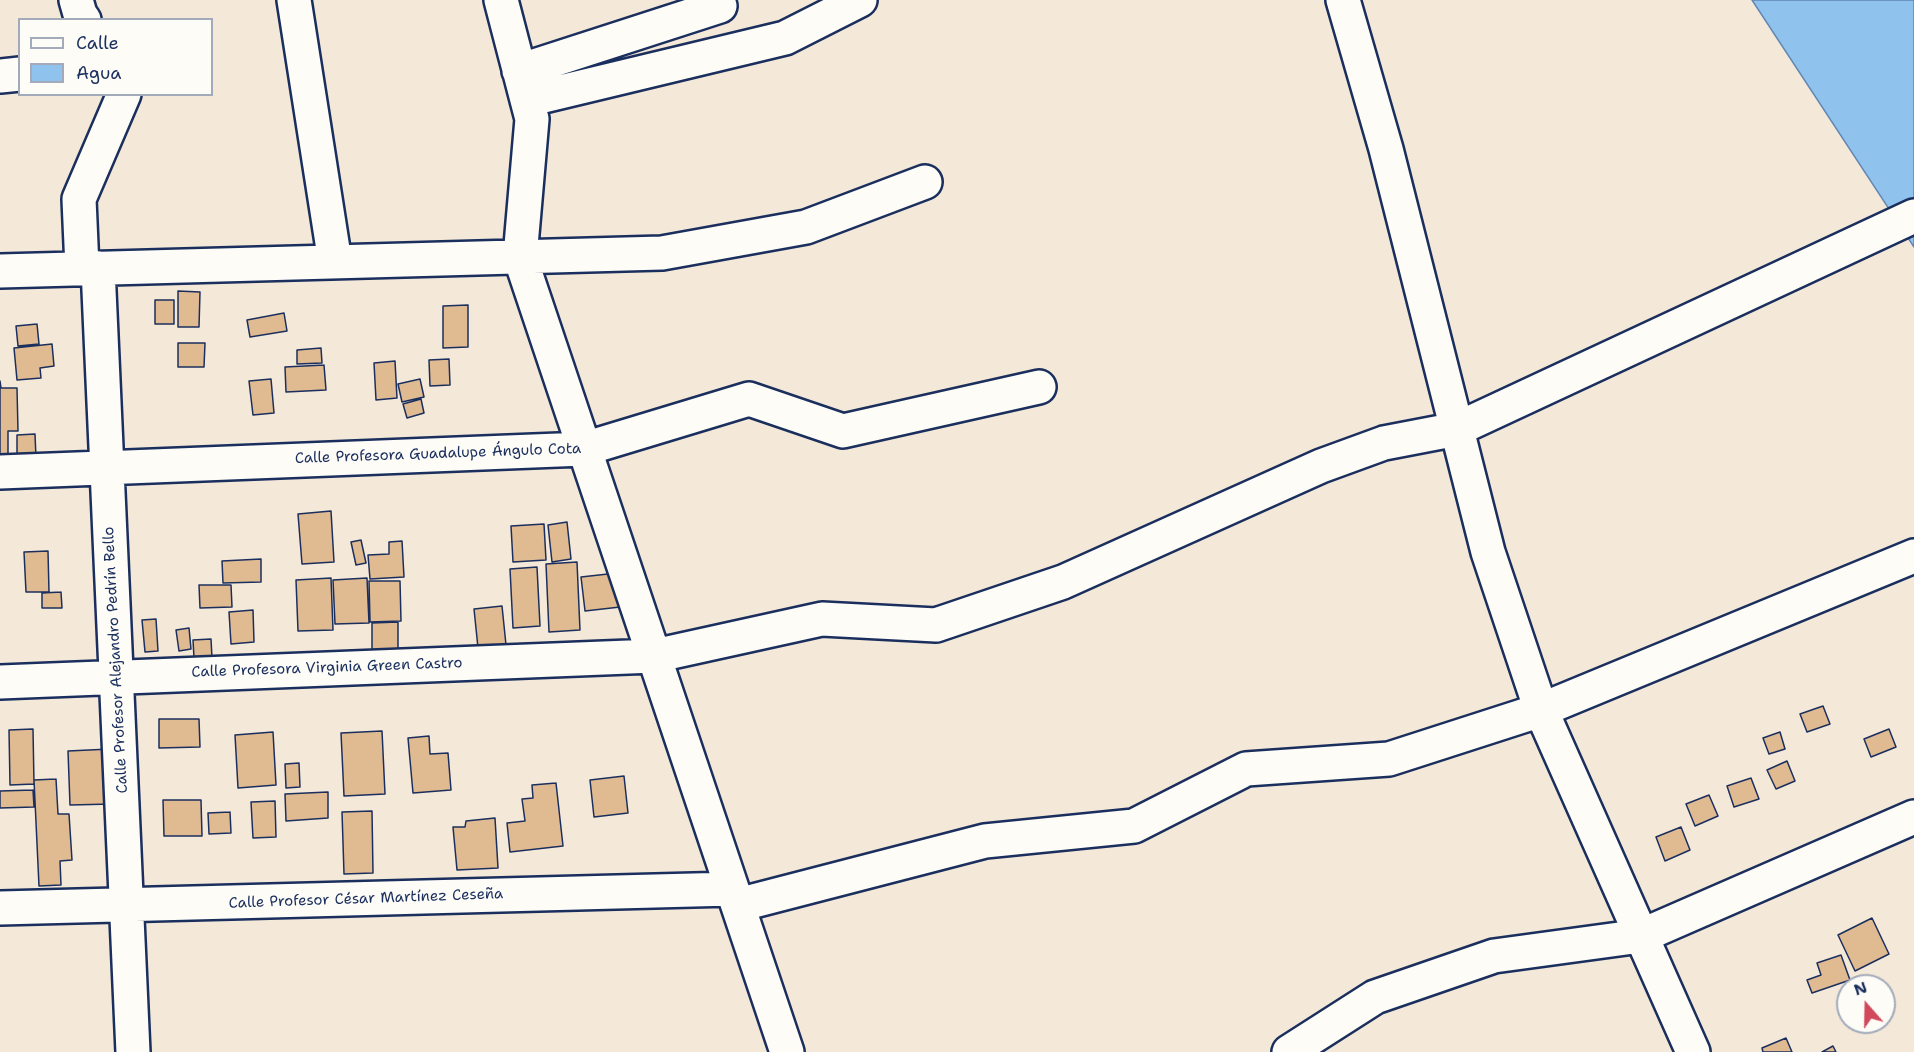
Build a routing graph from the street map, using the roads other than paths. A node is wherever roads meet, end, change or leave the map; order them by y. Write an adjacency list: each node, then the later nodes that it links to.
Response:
1 (76, 0): 7 (street)
2 (294, 0): 15 (street)
3 (501, 0): 10 (street)
4 (860, 0): 10 (street)
5 (1343, 0): 19 (street)
6 (720, 6): 10 (street)
7 (83, 18)
8 (18, 74): 9 (street)
9 (0, 75)
10 (523, 86): 14 (street)
11 (123, 96): 16 (street, Calle Profesor Alejandro Pedrín Bello)
12 (925, 182): 14 (street)
13 (1914, 216): 19 (street, Calle Profesora Virginia Green Castro)
14 (520, 257): 15 (street); 20 (street)
15 (335, 262): 16 (street)
16 (90, 268): 17 (street); 21 (street, Calle Profesor Alejandro Pedrín Bello)
17 (0, 270)
18 (1040, 387): 20 (street, Calle Profesora Guadalupe Ángulo Cota)
19 (1457, 429): 24 (street, Calle Profesora Virginia Green Castro); 27 (street)
20 (584, 449): 21 (street, Calle Profesora Guadalupe Ángulo Cota); 24 (street)
21 (107, 468): 22 (street, Calle Profesora Guadalupe Ángulo Cota); 25 (street, Calle Profesor Alejandro Pedrín Bello)
22 (0, 472)
23 (1914, 556): 27 (street, Calle Profesor César Martínez Ceseña)
24 (654, 656): 25 (street, Calle Profesora Virginia Green Castro); 29 (street)
25 (117, 676): 26 (street, Calle Profesora Virginia Green Castro); 30 (street, Calle Profesor Alejandro Pedrín Bello)
26 (0, 682)
27 (1541, 710): 29 (street, Calle Profesor César Martínez Ceseña); 32 (street)
28 (1914, 818): 32 (street)
29 (735, 897): 30 (street, Calle Profesor César Martínez Ceseña); 34 (street)
30 (127, 906): 31 (street, Calle Profesor César Martínez Ceseña); 33 (street, Calle Profesor Alejandro Pedrín Bello)
31 (0, 908)
32 (1641, 936): 35 (street); 36 (street)
33 (133, 1052)
34 (787, 1052)
35 (1289, 1052)
36 (1693, 1052)

